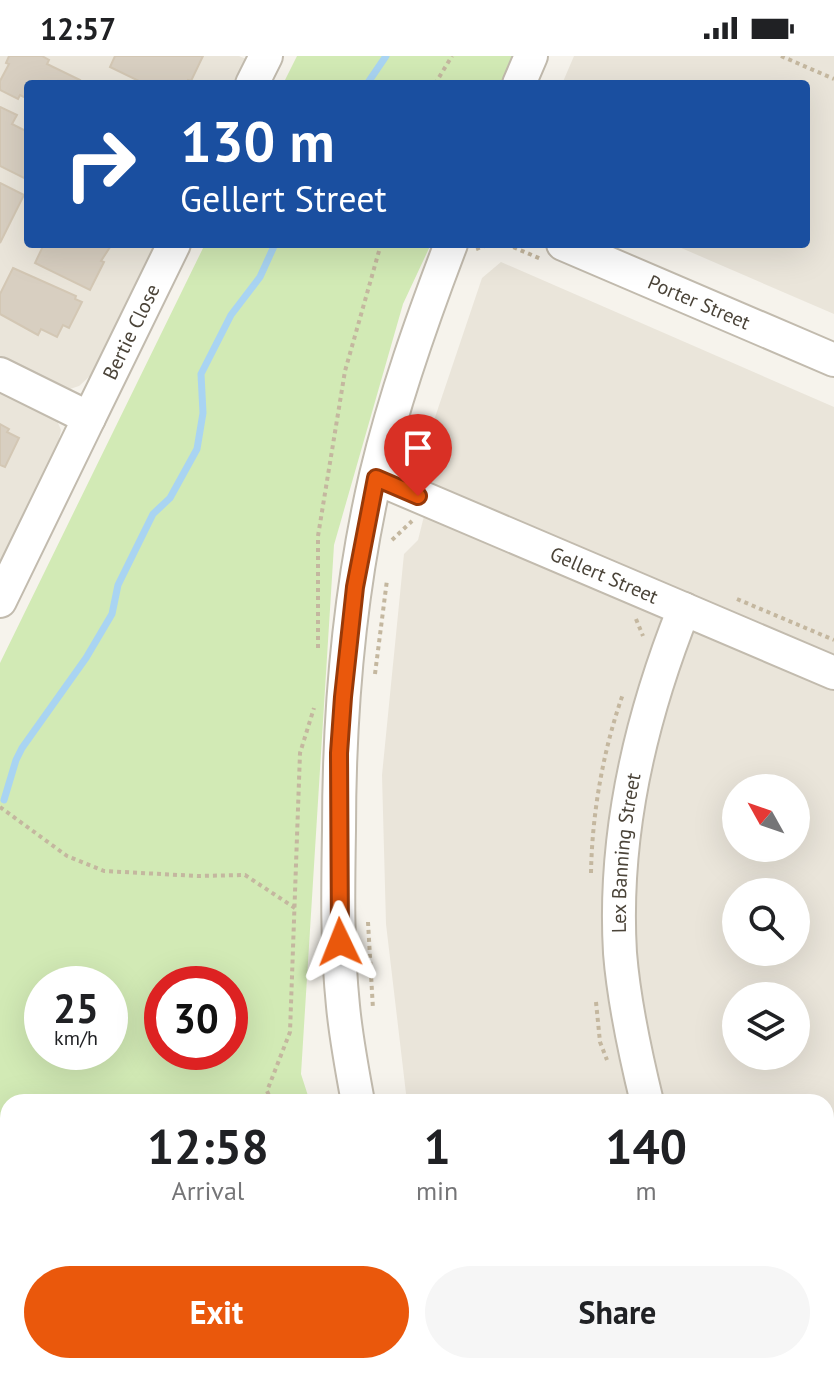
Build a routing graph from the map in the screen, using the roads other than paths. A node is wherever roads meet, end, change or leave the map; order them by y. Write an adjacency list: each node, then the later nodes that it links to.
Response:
1 (266, 56): 3 (street)
2 (531, 56): 4 (street)
3 (254, 80)
4 (521, 80)
5 (172, 248): 10 (street, Bertie Close)
6 (461, 248): 11 (street)
7 (572, 248): 8 (street, Porter Street)
8 (834, 360)
9 (0, 374): 10 (street)
10 (89, 418): 12 (street, Bertie Close)
11 (376, 478): 13 (street, Gellert Street); 15 (street)
12 (0, 601)
13 (684, 609): 14 (street, Gellert Street); 16 (street, Lex Banning Street)
14 (834, 673)
15 (357, 1094)
16 (645, 1094)

